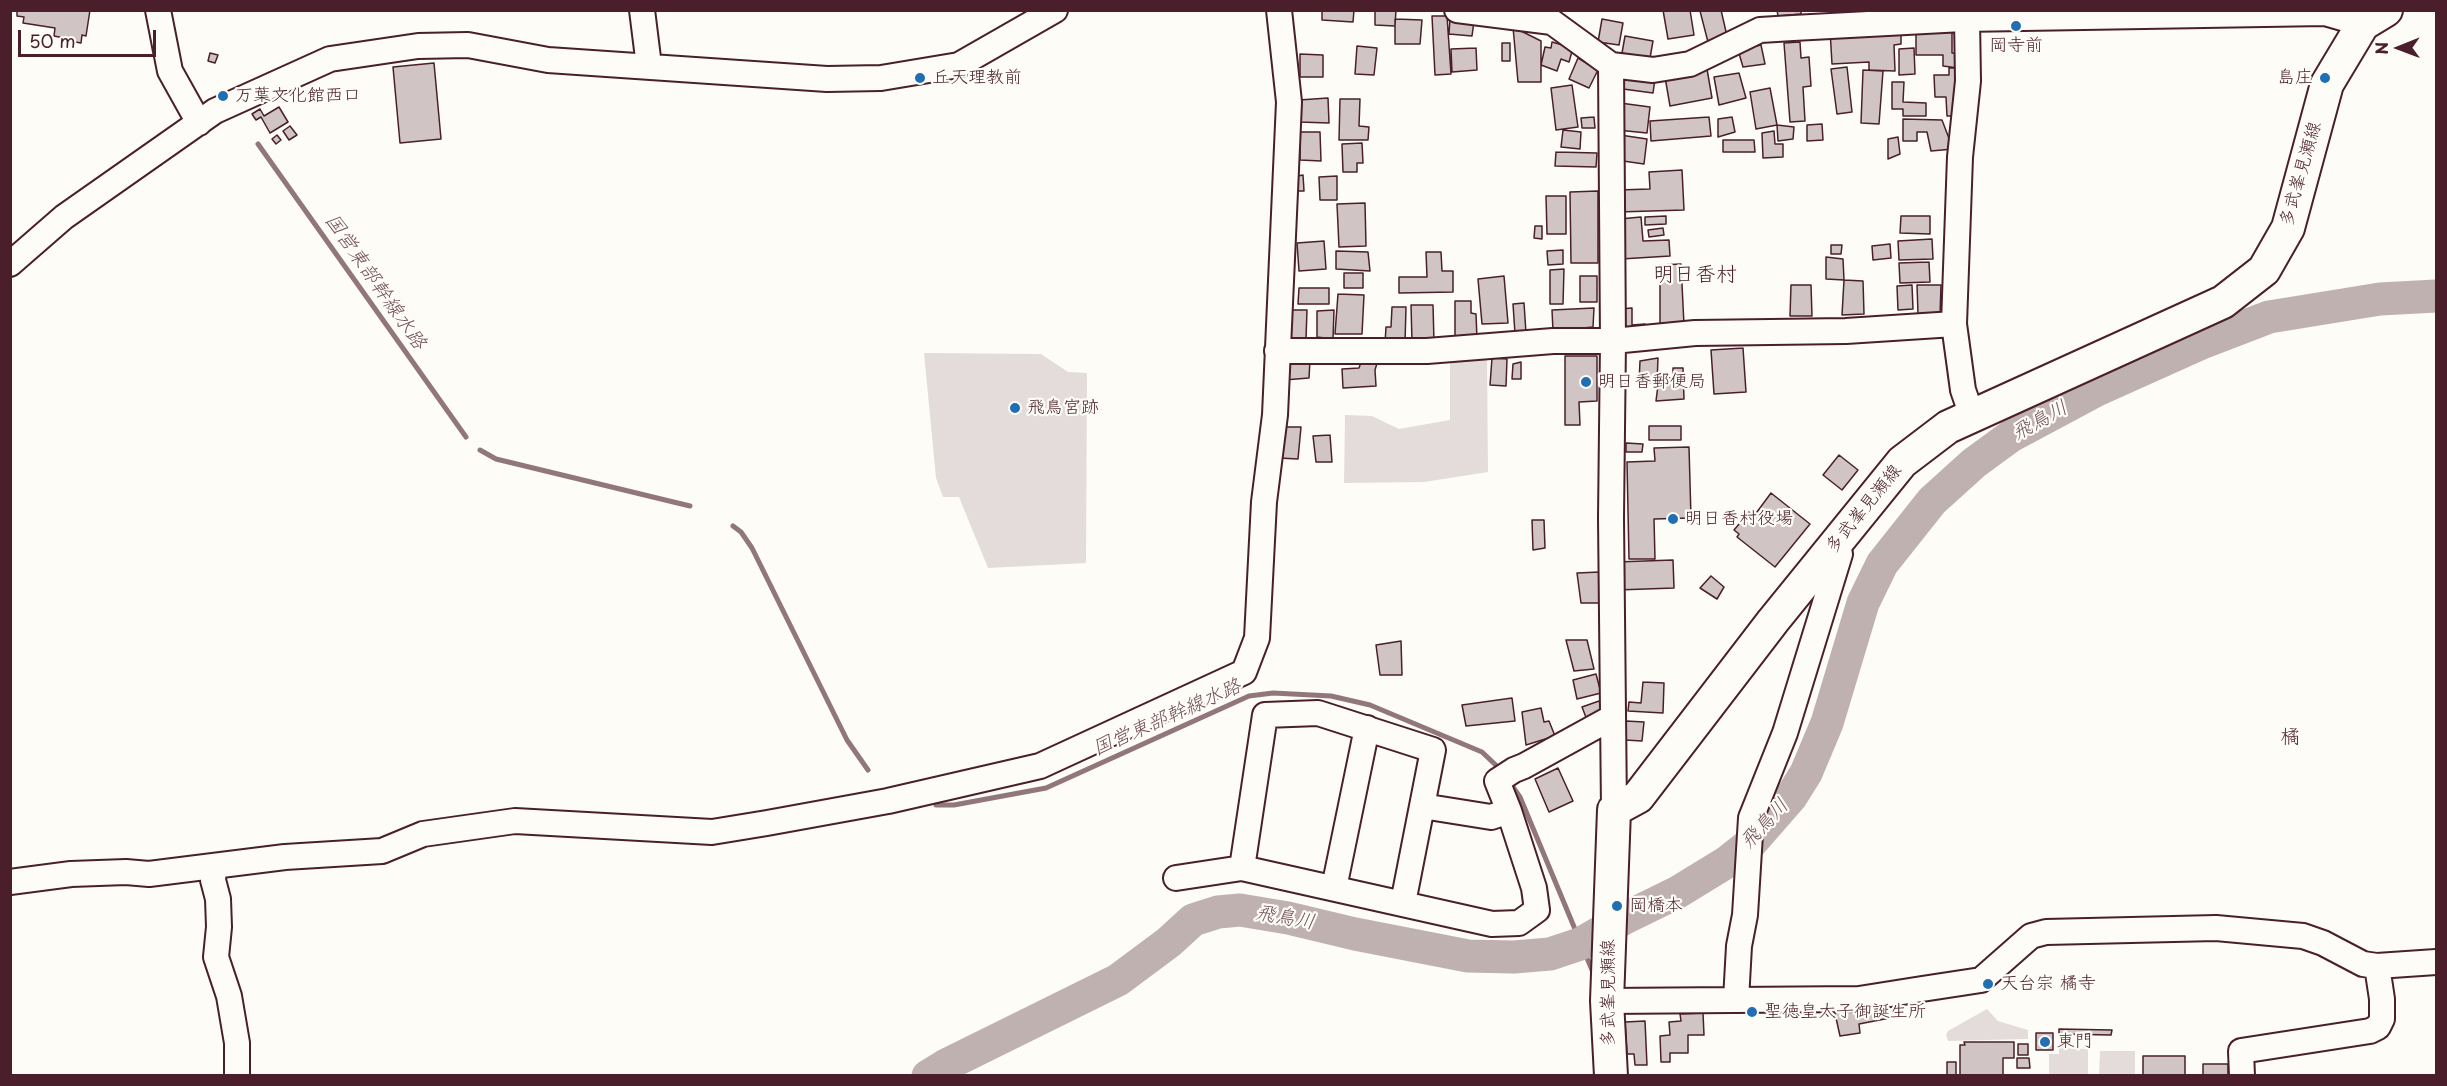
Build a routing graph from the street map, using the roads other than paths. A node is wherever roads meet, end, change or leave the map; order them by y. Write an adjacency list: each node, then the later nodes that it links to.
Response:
1 (158, 10): 13 (street)
2 (172, 10): 13 (street)
3 (642, 10): 12 (street)
4 (1055, 10): 12 (street)
5 (1279, 10): 18 (street)
6 (1457, 10): 8 (street)
7 (2172, 13): 9 (street); 10 (street)
8 (1542, 16): 11 (street)
9 (1964, 16): 11 (street); 16 (street)
10 (2374, 17): 19 (main road, 多武峯見瀬線)
11 (1611, 65): 17 (street)
12 (649, 66): 14 (street)
13 (178, 85): 14 (street)
14 (198, 123): 15 (street)
15 (10, 264)
16 (1954, 324): 17 (street); 19 (street)
17 (1613, 341): 18 (street); 21 (street)
18 (1277, 351): 26 (street)
19 (1972, 416): 20 (main road, 多武峯見瀬線)
20 (1835, 544): 24 (main road, 多武峯見瀬線); 34 (street)
21 (1613, 717): 24 (street); 25 (street)
22 (1367, 728): 23 (street); 27 (street); 30 (street)
23 (1422, 806): 25 (street); 31 (street)
24 (1614, 810): 35 (main road, 多武峯見瀬線)
25 (1509, 811): 31 (street)
26 (214, 868): 29 (street); 36 (street)
27 (1242, 868): 28 (street); 30 (street)
28 (1176, 878)
29 (10, 882)
30 (1334, 888): 31 (street)
31 (1403, 903)
32 (2436, 962): 33 (street)
33 (2377, 966): 34 (street); 38 (street)
34 (1736, 1000): 35 (street)
35 (1607, 1001): 37 (main road, 多武峯見瀬線)
36 (237, 1076)
37 (1611, 1076)
38 (2242, 1076)

